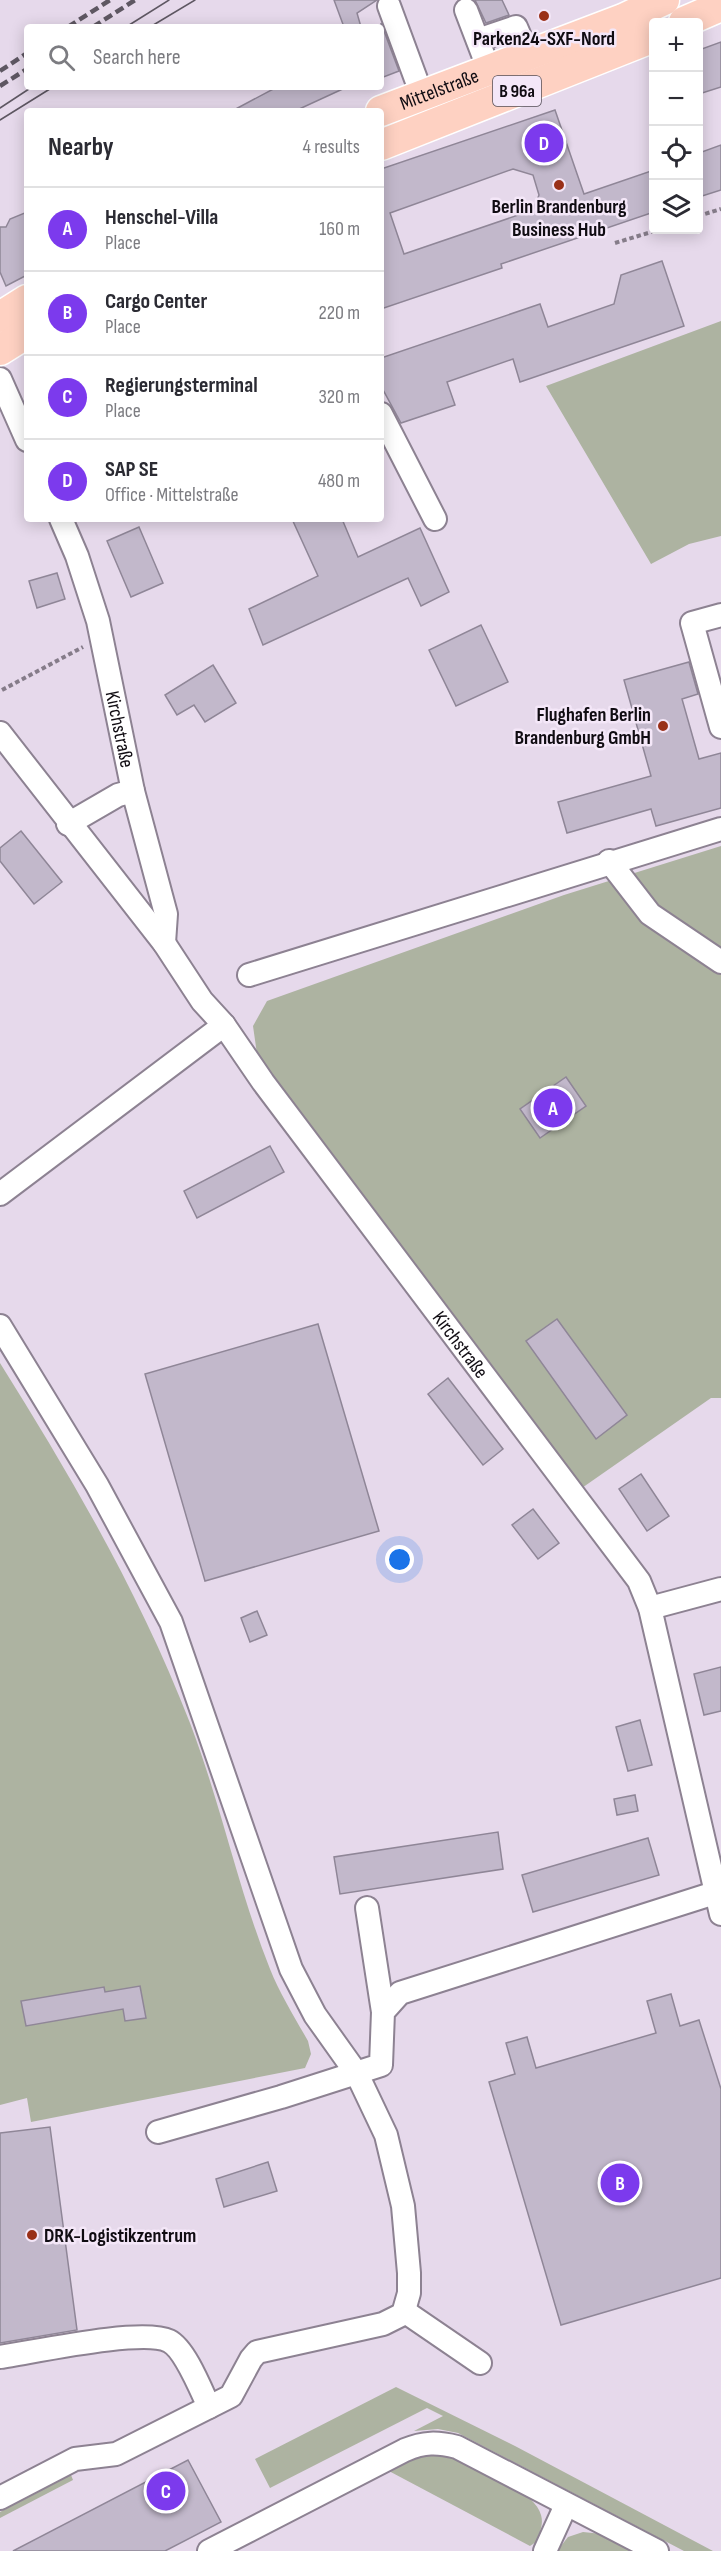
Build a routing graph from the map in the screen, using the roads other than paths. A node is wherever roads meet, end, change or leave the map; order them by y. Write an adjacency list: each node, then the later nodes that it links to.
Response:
1 (663, 0): 8 (main road, Mittelstraße / B 96a)
2 (389, 6): 10 (street)
3 (721, 6): 5 (main road)
4 (466, 10): 7 (street)
5 (693, 18)
6 (649, 39): 12 (main road, Mittelstraße / B 96a)
7 (478, 40): 8 (street); 9 (street)
8 (528, 55): 9 (main road, Mittelstraße / B 96a)
9 (489, 70): 10 (main road, Mittelstraße / B 96a)
10 (421, 95): 11 (main road, Mittelstraße / B 96a); 12 (street)
11 (384, 110)
12 (434, 124): 13 (main road, Mittelstraße / B 96a)
13 (384, 144)
14 (24, 302): 15 (main road)
15 (0, 317)
16 (24, 335): 17 (main road)
17 (0, 350)
18 (0, 379): 20 (street)
19 (384, 420): 21 (street)
20 (24, 433)
21 (435, 519)
22 (62, 522): 26 (street, Kirchstraße)
23 (721, 615): 24 (street)
24 (721, 727)
25 (0, 733): 27 (street, Kirchstraße)
26 (133, 791): 27 (street); 30 (street, Kirchstraße)
27 (68, 824): 30 (street, Kirchstraße)
28 (721, 829): 29 (street)
29 (609, 861): 31 (street); 32 (street)
30 (164, 943): 33 (street, Kirchstraße)
31 (721, 962)
32 (249, 975)
33 (224, 1025): 34 (street); 37 (street, Kirchstraße)
34 (0, 1194)
35 (0, 1326): 41 (street)
36 (721, 1589): 37 (street)
37 (651, 1608): 38 (street, Kirchstraße)
38 (719, 1899): 40 (street)
39 (367, 1908): 40 (street)
40 (382, 2012): 41 (street)
41 (357, 2074): 42 (street); 43 (street)
42 (158, 2132)
43 (404, 2311): 45 (street); 46 (street)
44 (0, 2357): 46 (street)
45 (480, 2363)
46 (209, 2407): 47 (street)
47 (0, 2498)
48 (566, 2505): 49 (street); 50 (street); 51 (street)
49 (209, 2551)
50 (545, 2551)
51 (657, 2551)

